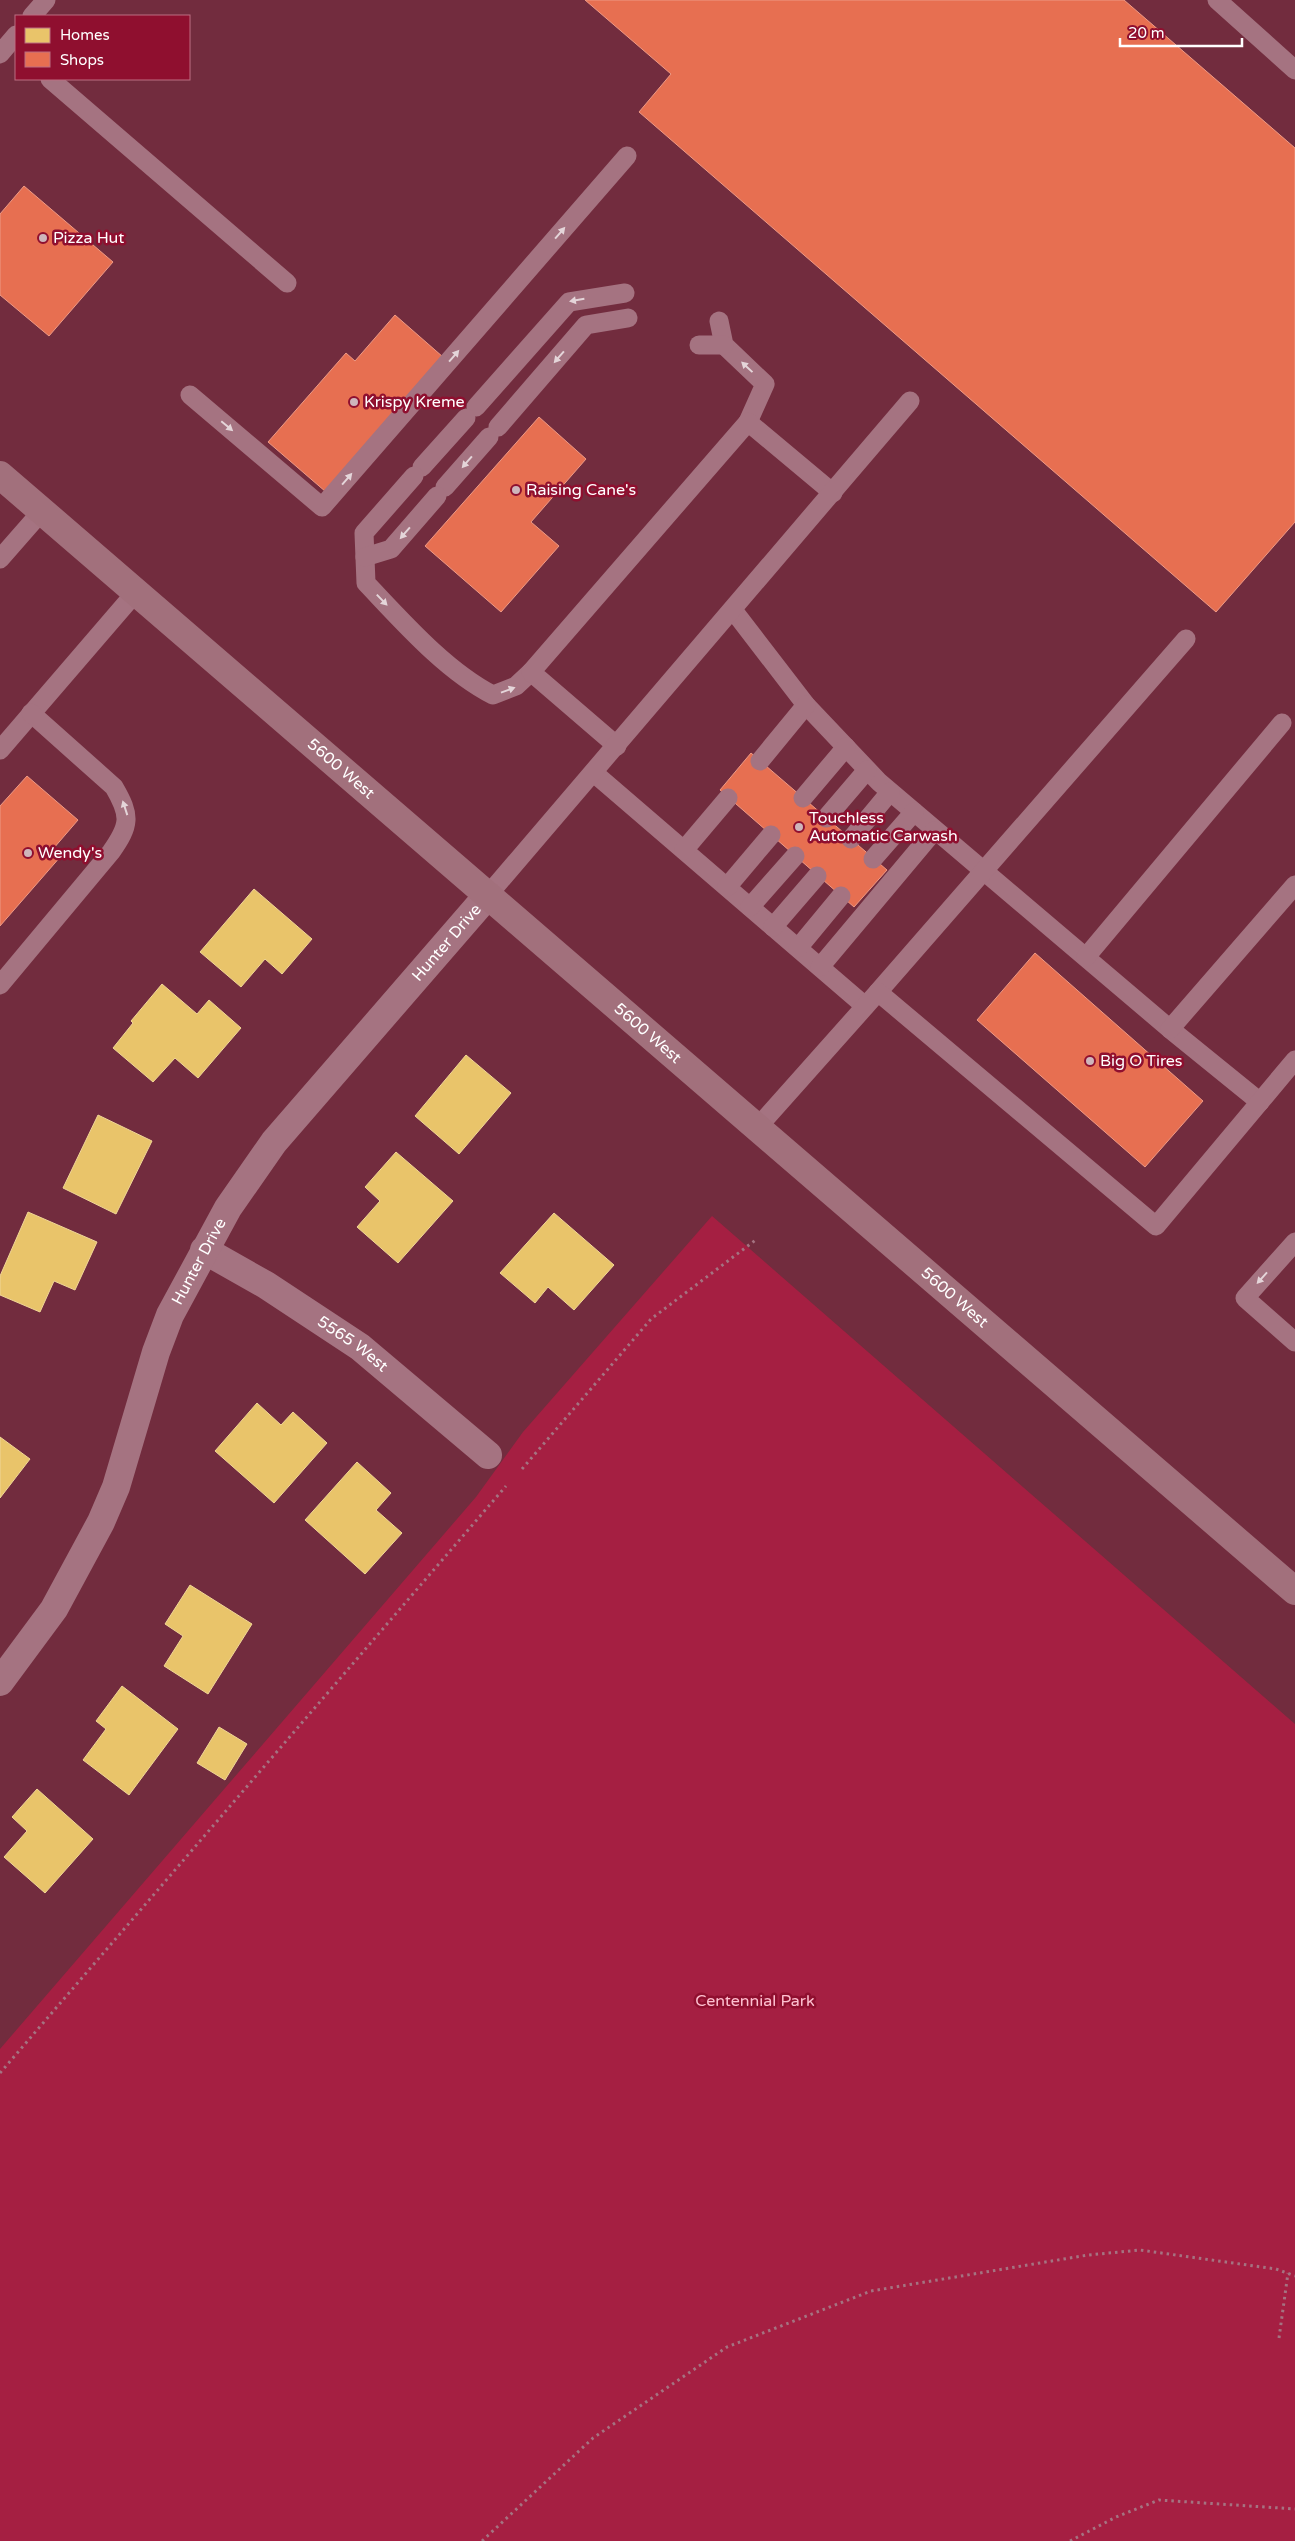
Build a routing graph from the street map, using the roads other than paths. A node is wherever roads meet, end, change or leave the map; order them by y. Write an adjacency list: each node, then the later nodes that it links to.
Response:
1 (46, 0): 3 (lane)
2 (1217, 0): 4 (lane)
3 (33, 15)
4 (1295, 70)
5 (51, 80): 7 (lane)
6 (627, 156): 13 (lane, one-way to 6)
7 (287, 284)
8 (625, 293): 19 (lane, one-way to 19)
9 (628, 318): 19 (lane, one-way to 19)
10 (720, 321): 12 (lane)
11 (699, 345): 12 (lane)
12 (724, 345): 15 (lane, one-way to 12)
13 (190, 395)
14 (910, 401): 17 (lane)
15 (748, 422): 17 (lane); 24 (lane)
16 (0, 475): 18 (main road, 5600 West)
17 (832, 493): 22 (lane)
18 (42, 511): 20 (lane); 21 (main road, 5600 West)
19 (366, 557): 24 (lane, one-way to 24)
20 (0, 559)
21 (136, 592): 26 (lane); 49 (main road, 5600 West)
22 (733, 610): 25 (lane); 28 (lane)
23 (1186, 639): 45 (lane)
24 (531, 672): 28 (lane)
25 (806, 705): 29 (lane); 31 (lane)
26 (31, 713): 30 (lane); 56 (lane, one-way to 26)
27 (1282, 723): 54 (lane)
28 (617, 746): 33 (lane)
29 (846, 747): 32 (lane); 36 (lane)
30 (0, 750)
31 (760, 761)
32 (867, 770): 34 (lane); 38 (lane)
33 (594, 773): 42 (lane); 49 (lane)
34 (890, 792): 37 (lane); 41 (lane)
35 (728, 798): 42 (lane)
36 (803, 798)
37 (914, 812): 39 (lane); 44 (lane)
38 (826, 818)
39 (934, 831): 45 (lane); 55 (lane)
40 (771, 836): 48 (lane)
41 (850, 839)
42 (684, 850): 48 (lane)
43 (795, 856): 51 (lane)
44 (873, 859)
45 (983, 871): 54 (lane); 57 (lane)
46 (817, 876): 52 (lane)
47 (1295, 885): 58 (lane)
48 (727, 887): 51 (lane)
49 (488, 896): 61 (main road, 5600 West); 63 (street, Hunter Drive)
50 (840, 896): 53 (lane)
51 (750, 907): 52 (lane)
52 (773, 927): 53 (lane)
53 (798, 948): 55 (lane)
54 (1086, 957): 58 (lane)
55 (820, 968): 57 (lane)
56 (0, 984)
57 (872, 999): 60 (lane); 61 (lane)
58 (1170, 1030): 60 (lane)
59 (1295, 1060): 60 (lane)
60 (1260, 1102)
61 (757, 1128): 66 (main road, 5600 West)
62 (1295, 1242): 64 (lane, one-way to 64)
63 (204, 1250): 65 (street, 5565 West); 67 (street, Hunter Drive)
64 (1295, 1342)
65 (488, 1455)
66 (1295, 1591)
67 (4, 1670)

